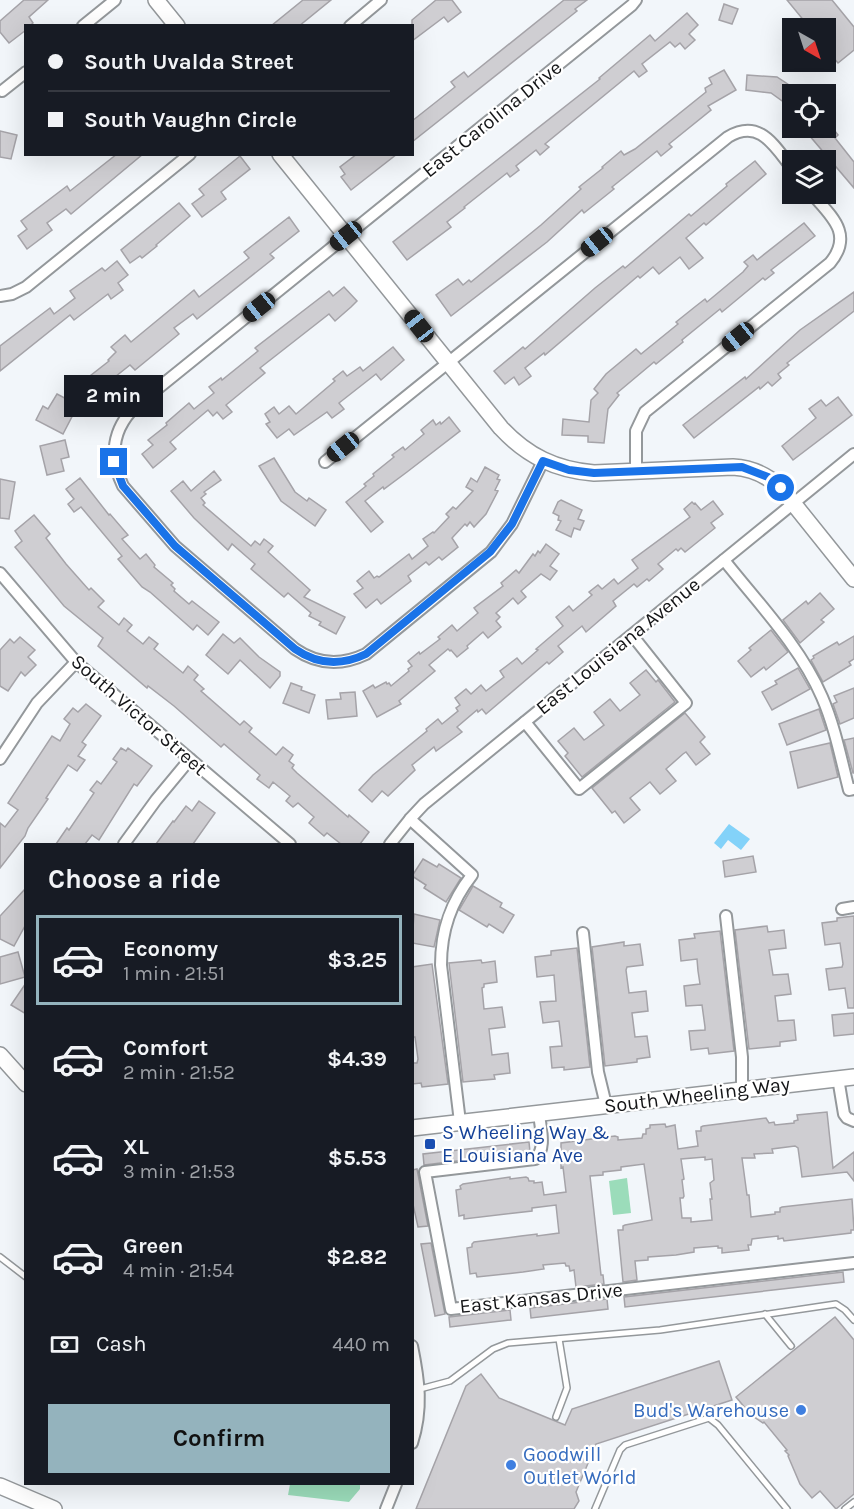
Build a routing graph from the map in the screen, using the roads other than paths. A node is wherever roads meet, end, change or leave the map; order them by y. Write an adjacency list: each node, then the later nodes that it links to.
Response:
1 (115, 0): 5 (street)
2 (156, 0): 6 (street)
3 (381, 0): 7 (street)
4 (636, 0): 14 (street, East Carolina Drive)
5 (85, 24)
6 (175, 24)
7 (352, 24)
8 (24, 74): 9 (street)
9 (2, 91)
10 (188, 156): 15 (street)
11 (282, 156): 14 (street)
12 (782, 156): 16 (street)
13 (821, 204): 20 (street)
14 (346, 236): 16 (street); 18 (street, East Carolina Drive)
15 (0, 296)
16 (448, 362): 18 (street); 19 (street)
17 (854, 454): 21 (street, East Louisiana Avenue)
18 (543, 461): 20 (street)
19 (325, 462)
20 (636, 471): 21 (street)
21 (793, 503): 22 (street, East Louisiana Avenue); 24 (street)
22 (724, 560): 25 (street, East Louisiana Avenue); 30 (street)
23 (0, 573): 26 (street, South Victor Street)
24 (854, 579)
25 (632, 635): 27 (street, East Louisiana Avenue); 27 (street)
26 (76, 662): 28 (street); 29 (street, South Victor Street)
27 (525, 722): 31 (street, East Louisiana Avenue)
28 (0, 759)
29 (190, 759): 32 (street); 33 (street, South Victor Street)
30 (854, 789)
31 (410, 819): 34 (street, East Louisiana Avenue); 46 (street)
32 (125, 843)
33 (289, 843)
34 (391, 843)
35 (854, 907): 36 (street)
36 (842, 909)
37 (726, 916): 42 (street)
38 (583, 933): 43 (street)
39 (0, 1055): 41 (street)
40 (846, 1077): 42 (street, South Wheeling Way); 45 (street, South Wheeling Way)
41 (24, 1082)
42 (742, 1089): 43 (street, South Wheeling Way)
43 (606, 1105): 44 (street, South Wheeling Way)
44 (539, 1113): 46 (street, South Wheeling Way); 49 (street, East Kansas Drive)
45 (854, 1121)
46 (460, 1122): 47 (street, South Wheeling Way)
47 (414, 1128)
48 (0, 1257): 50 (lane)
49 (854, 1263)
50 (24, 1275)
51 (765, 1314): 52 (lane); 53 (lane); 54 (lane)
52 (854, 1320)
53 (559, 1339): 56 (lane); 57 (lane)
54 (791, 1346)
55 (415, 1370): 56 (street)
56 (420, 1389): 58 (street)
57 (556, 1417)
58 (414, 1435)
59 (396, 1485): 63 (street)
60 (0, 1486): 62 (street)
61 (854, 1502): 66 (lane)
62 (54, 1509)
63 (386, 1509)
64 (595, 1509): 65 (lane)
65 (787, 1509)
66 (845, 1509)

